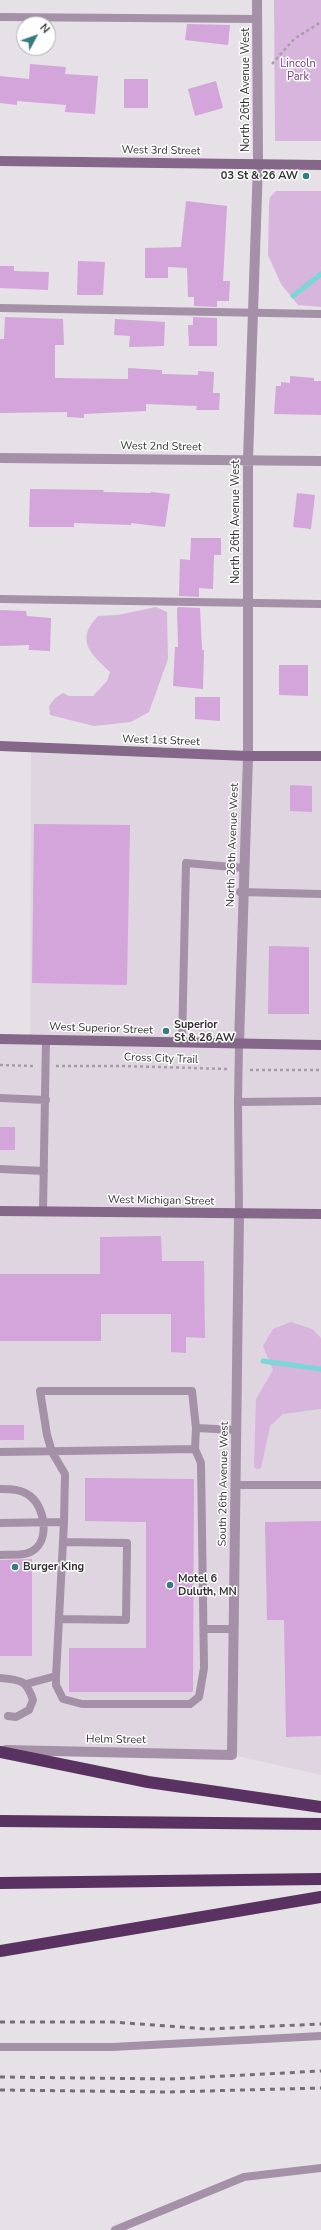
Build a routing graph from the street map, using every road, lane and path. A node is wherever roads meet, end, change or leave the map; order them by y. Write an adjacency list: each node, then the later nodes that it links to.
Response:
1 (257, 0): 3 (street, North 26th Avenue West)
2 (0, 17): 3 (lane)
3 (257, 19): 7 (street, North 26th Avenue West)
4 (321, 22): 5 (path)
5 (271, 65)
6 (0, 161): 7 (street, West 3rd Street)
7 (258, 164): 8 (street, West 3rd Street); 10 (street, North 26th Avenue West)
8 (321, 165)
9 (0, 308): 10 (lane)
10 (254, 313): 11 (lane); 13 (street, North 26th Avenue West)
11 (321, 314)
12 (0, 458): 13 (street, West 2nd Street)
13 (248, 460): 14 (street, West 2nd Street); 16 (street, North 26th Avenue West)
14 (321, 461)
15 (0, 599): 16 (lane)
16 (248, 603): 17 (lane); 19 (street, North 26th Avenue West)
17 (321, 604)
18 (0, 746): 19 (street, West 1st Street)
19 (248, 756): 20 (street, West 1st Street); 21 (street, North 26th Avenue West)
20 (321, 756)
21 (244, 868): 22 (street, North 26th Avenue West); 26 (lane)
22 (242, 892): 23 (lane); 27 (street, North 26th Avenue West)
23 (321, 894)
24 (0, 1039): 25 (street, West Superior Street)
25 (46, 1039): 26 (street, West Superior Street); 30 (lane)
26 (182, 1043): 27 (street, West Superior Street)
27 (239, 1044): 28 (street, West Superior Street); 31 (lane)
28 (321, 1045)
29 (0, 1065): 30 (path, Cross City Trail)
30 (45, 1066): 31 (path, Cross City Trail); 34 (lane)
31 (239, 1069): 32 (path, Cross City Trail); 36 (lane)
32 (321, 1070)
33 (0, 1098): 34 (lane)
34 (46, 1100): 38 (lane)
35 (321, 1101): 36 (lane)
36 (238, 1102): 41 (lane)
37 (0, 1169): 38 (lane)
38 (44, 1171): 40 (lane)
39 (0, 1211): 40 (street, West Michigan Street)
40 (43, 1211): 41 (street, West Michigan Street)
41 (239, 1214): 42 (street, West Michigan Street); 44 (street, South 26th Avenue West)
42 (321, 1214)
43 (196, 1428): 44 (lane); 45 (lane); 47 (lane)
44 (236, 1430): 48 (street, South 26th Avenue West)
45 (195, 1449): 47 (lane); 57 (lane)
46 (0, 1452): 47 (lane)
47 (52, 1452): 51 (lane)
48 (236, 1485): 49 (lane); 58 (street, South 26th Avenue West)
49 (321, 1485)
50 (0, 1488): 53 (lane)
51 (64, 1522): 53 (lane); 54 (lane)
52 (0, 1523): 53 (lane)
53 (43, 1523): 55 (lane)
54 (63, 1542): 56 (lane); 56 (lane)
55 (0, 1555)
56 (59, 1619): 59 (lane)
57 (204, 1629): 58 (lane); 59 (lane)
58 (234, 1629): 64 (street, South 26th Avenue West)
59 (56, 1676): 61 (lane)
60 (0, 1678): 61 (lane)
61 (26, 1684): 62 (lane)
62 (8, 1716)
63 (0, 1750): 64 (street, Helm Street); 65 (highway)
64 (232, 1755)
65 (321, 1806)
66 (0, 1821): 67 (highway)
67 (321, 1824)
68 (321, 1880): 69 (highway)
69 (0, 1883)
70 (321, 1897): 71 (highway)
71 (0, 1951)
72 (321, 2036): 73 (lane)
73 (0, 2047)
74 (321, 2168): 75 (lane)
75 (115, 2230)

